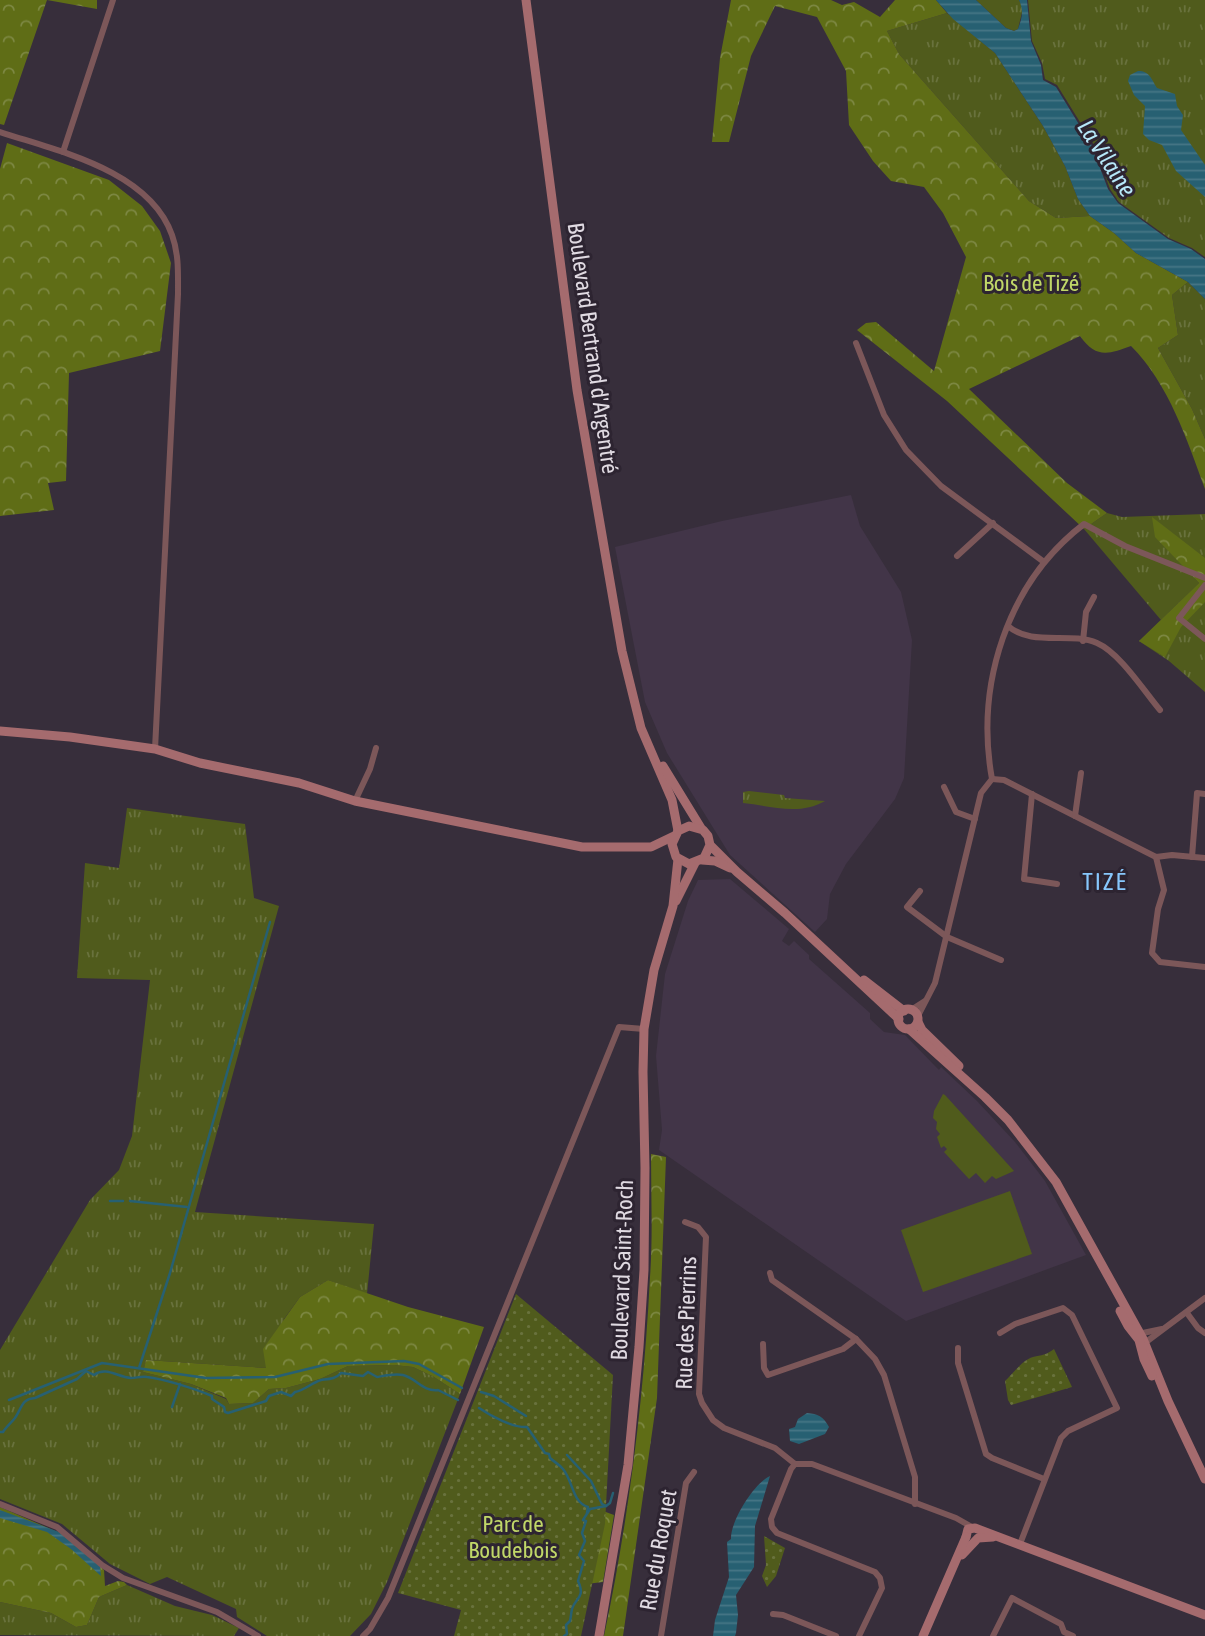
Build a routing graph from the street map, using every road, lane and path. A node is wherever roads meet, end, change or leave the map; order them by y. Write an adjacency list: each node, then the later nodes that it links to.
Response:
1 (113, 0): 4 (street)
2 (526, 0): 15 (main road, Boulevard Bertrand d'Argentré)
3 (0, 132): 4 (street)
4 (63, 152): 19 (street)
5 (856, 343): 6 (street)
6 (993, 523): 7 (street); 8 (street)
7 (957, 556)
8 (1044, 562): 9 (street); 12 (street)
9 (1205, 578)
10 (1205, 585): 13 (street)
11 (1094, 597): 14 (street)
12 (1008, 626): 14 (street); 21 (street)
13 (1205, 639)
14 (1083, 641): 16 (street)
15 (633, 700): 28 (main road); 29 (main road)
16 (1160, 710)
17 (0, 731): 19 (main road)
18 (376, 748): 25 (street)
19 (155, 749): 25 (main road)
20 (1081, 773): 26 (street)
21 (992, 779): 23 (street); 27 (street)
22 (944, 787): 27 (street)
23 (1032, 794): 26 (street); 38 (street)
24 (1205, 794): 34 (street)
25 (355, 801): 31 (main road)
26 (1075, 816): 32 (street)
27 (975, 819): 41 (street)
28 (701, 828): 29 (main road); 30 (main road)
29 (676, 833): 31 (main road); 33 (main road)
30 (710, 845): 36 (main road); 37 (main road)
31 (651, 847): 33 (main road)
32 (1156, 856): 34 (street); 43 (street)
33 (676, 857): 36 (main road); 40 (main road, Boulevard Saint-Roch)
34 (1192, 857): 35 (street)
35 (1205, 858)
36 (699, 861): 37 (main road); 40 (main road, Boulevard Saint-Roch)
37 (737, 872): 44 (main road)
38 (1058, 884)
39 (920, 891): 41 (street)
40 (673, 906): 45 (main road, Boulevard Saint-Roch)
41 (947, 937): 42 (street); 44 (street)
42 (1001, 960)
43 (1205, 967)
44 (910, 1016): 46 (main road); 46 (main road); 47 (main road)
45 (644, 1029): 72 (street); 73 (main road, Boulevard Saint-Roch)
46 (909, 1029): 47 (main road)
47 (985, 1097): 55 (main road)
48 (685, 1222): 60 (street, Rue des Pierrins)
49 (770, 1273): 56 (street)
50 (1205, 1298): 51 (street)
51 (1187, 1313): 52 (street); 54 (street)
52 (1163, 1328): 55 (street); 58 (street)
53 (1000, 1333): 62 (street)
54 (1205, 1333)
55 (1137, 1334): 58 (main road)
56 (856, 1339): 57 (street); 65 (street)
57 (763, 1344)
58 (1143, 1344): 63 (main road)
59 (958, 1349): 62 (street)
60 (795, 1464): 65 (street, Rue des Pierrins); 76 (street)
61 (694, 1472): 74 (street, Rue du Roquet)
62 (1044, 1479): 67 (street)
63 (1205, 1479)
64 (0, 1504): 71 (street)
65 (915, 1504): 66 (street, Rue des Pierrins)
66 (972, 1534): 67 (main road); 77 (main road)
67 (1020, 1544): 69 (main road)
68 (773, 1614): 75 (street)
69 (1205, 1615)
70 (1063, 1634): 78 (street); 79 (street)
71 (258, 1636)
72 (363, 1636)
73 (599, 1636)
74 (661, 1636)
75 (836, 1636)
76 (859, 1636)
77 (923, 1636)
78 (993, 1636)
79 (1073, 1636)

